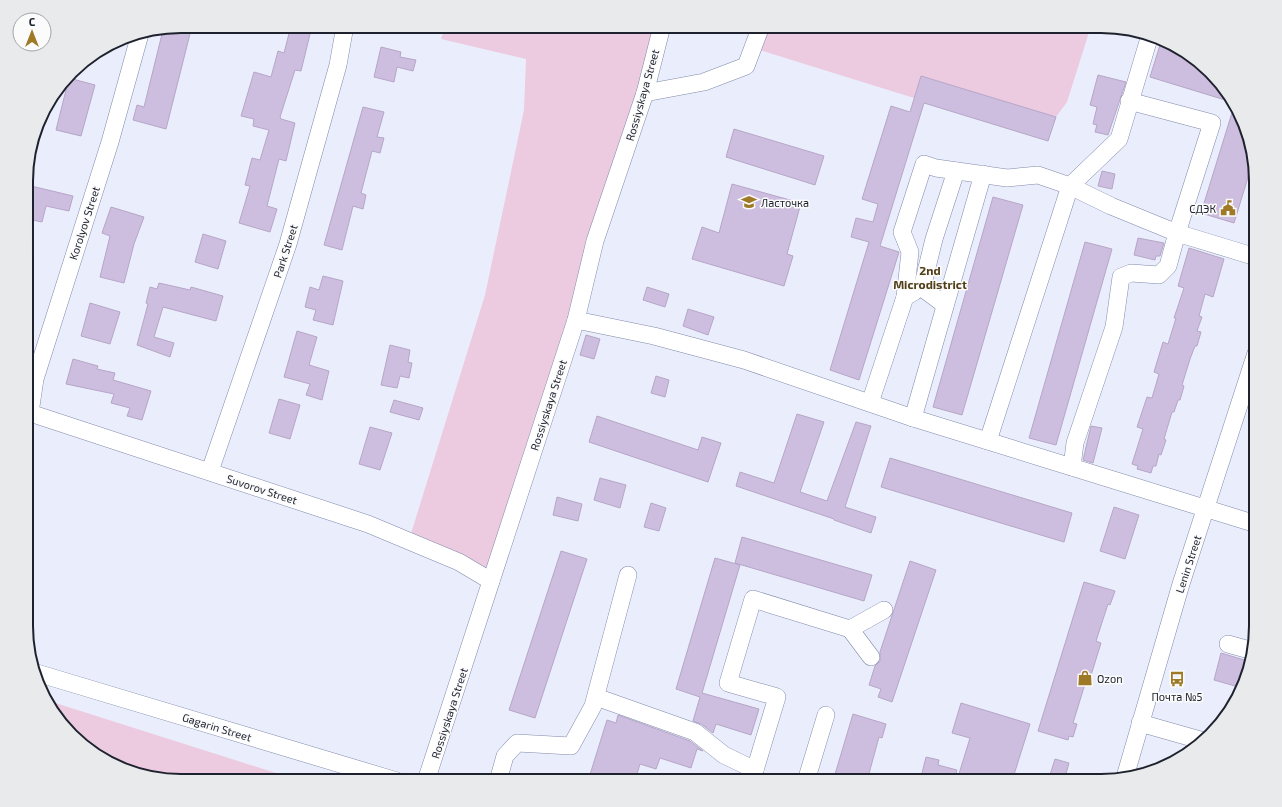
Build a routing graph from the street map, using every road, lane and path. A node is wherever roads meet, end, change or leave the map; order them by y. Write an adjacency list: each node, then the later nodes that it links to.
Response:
1 (344, 33): 24 (street, Park Street)
2 (660, 33): 6 (street, Rossiyskaya Street)
3 (758, 33): 6 (street)
4 (138, 40): 18 (street, Korolyov Street)
5 (1148, 41): 7 (street)
6 (645, 93): 16 (street, Rossiyskaya Street)
7 (1129, 101): 10 (street); 11 (street)
8 (956, 171): 9 (street); 13 (street); 14 (street)
9 (983, 174): 10 (street); 15 (street)
10 (1070, 186): 11 (street); 22 (street)
11 (1178, 233): 12 (street); 23 (street)
12 (1249, 255)
13 (922, 288): 14 (street); 15 (street)
14 (905, 297): 19 (street)
15 (945, 305): 21 (street)
16 (576, 320): 19 (street); 28 (street, Rossiyskaya Street)
17 (1249, 375): 25 (street, Lenin Street)
18 (33, 388)
19 (870, 403): 21 (street)
20 (33, 414): 24 (street, Suvorov Street)
21 (913, 418): 22 (street)
22 (988, 441): 23 (street)
23 (1072, 468): 25 (street)
24 (210, 471): 28 (street, Suvorov Street)
25 (1207, 508): 26 (street); 37 (street, Lenin Street)
26 (1249, 522)
27 (628, 575): 35 (street)
28 (491, 580): 41 (street, Rossiyskaya Street)
29 (884, 610): 30 (street)
30 (850, 629): 33 (street); 44 (street)
31 (1228, 644): 32 (street)
32 (1247, 650)
33 (871, 657)
34 (41, 674): 40 (street, Gagarin Street)
35 (596, 697): 42 (street); 43 (street)
36 (826, 715): 45 (street)
37 (1140, 723): 38 (street); 39 (street, Lenin Street)
38 (1196, 739)
39 (1125, 772)
40 (374, 774)
41 (428, 774)
42 (500, 774)
43 (752, 774)
44 (753, 774)
45 (808, 774)

